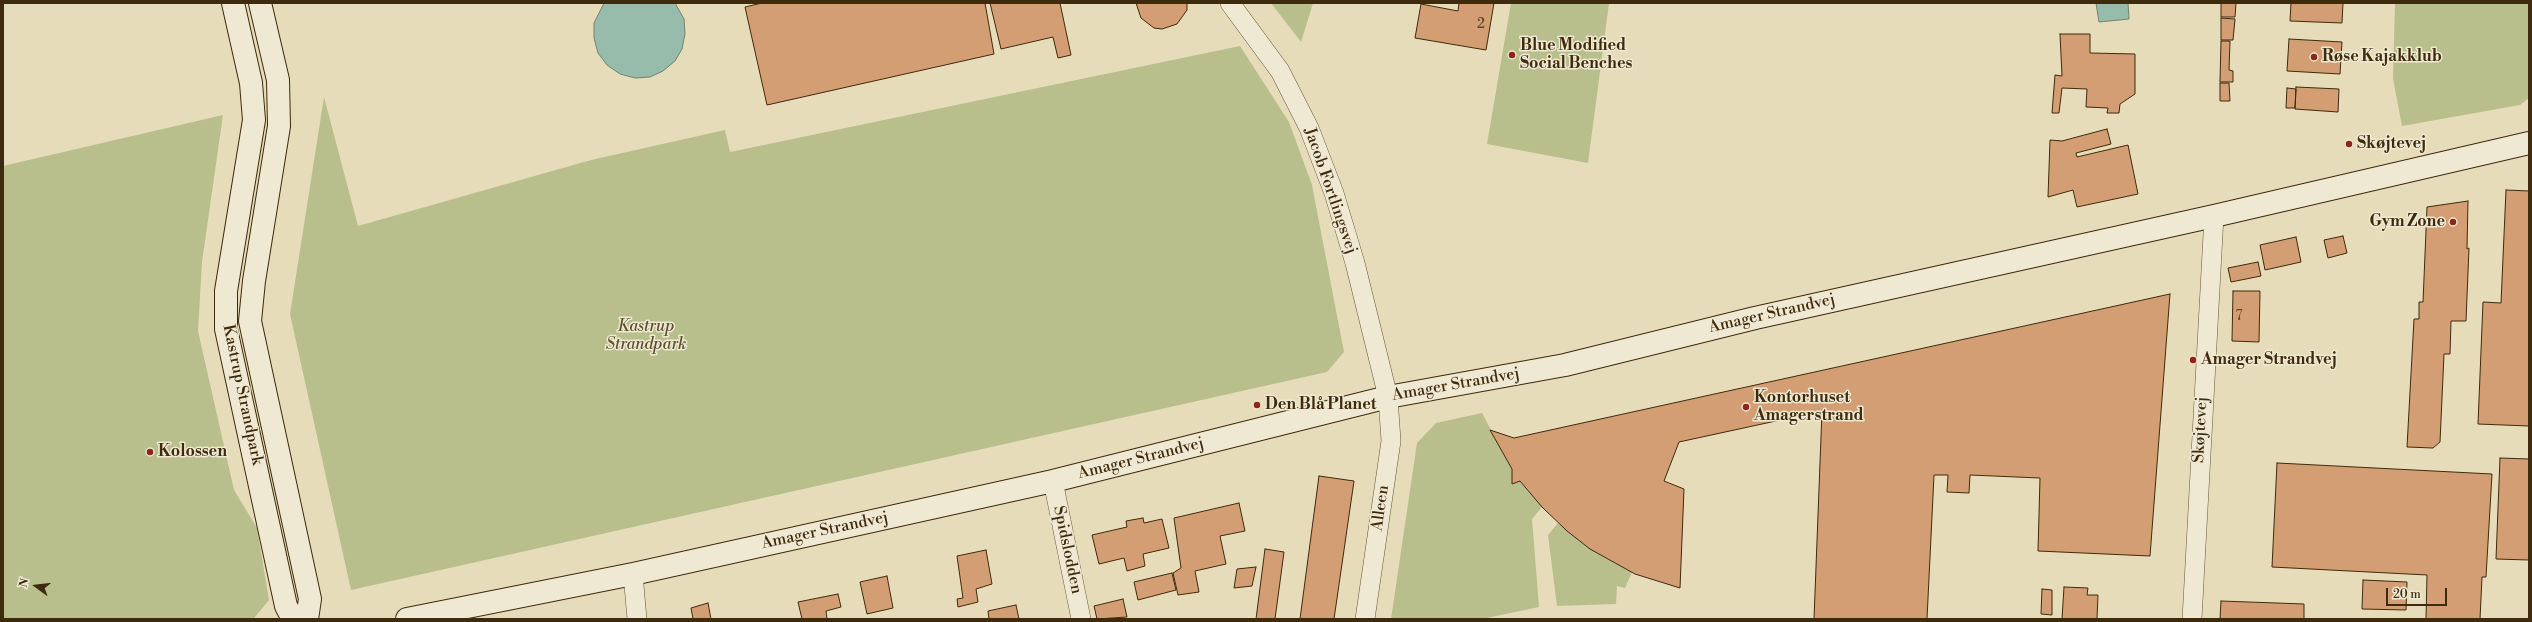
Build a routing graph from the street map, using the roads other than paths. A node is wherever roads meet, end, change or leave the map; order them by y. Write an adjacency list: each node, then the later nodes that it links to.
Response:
1 (233, 3): 11 (street, Kastrup Strandpark)
2 (260, 3): 12 (street, Kastrup Strandpark)
3 (1230, 3): 8 (street, Jacob Fortlingsvej)
4 (2529, 129): 6 (street, Amager Strandvej)
5 (2529, 143): 6 (street, Amager Strandvej)
6 (2482, 155): 7 (street, Amager Strandvej)
7 (2214, 216): 8 (street, Amager Strandvej); 17 (street, Skøjtevej)
8 (1388, 397): 9 (street, Amager Strandvej); 16 (street, Alleen)
9 (1053, 481): 10 (street, Amager Strandvej); 15 (street, Spidslodden)
10 (633, 574): 13 (street, Amager Strandvej); 14 (street)
11 (293, 619)
12 (307, 619)
13 (407, 619)
14 (637, 619)
15 (1081, 619)
16 (1365, 619)
17 (2192, 619)

